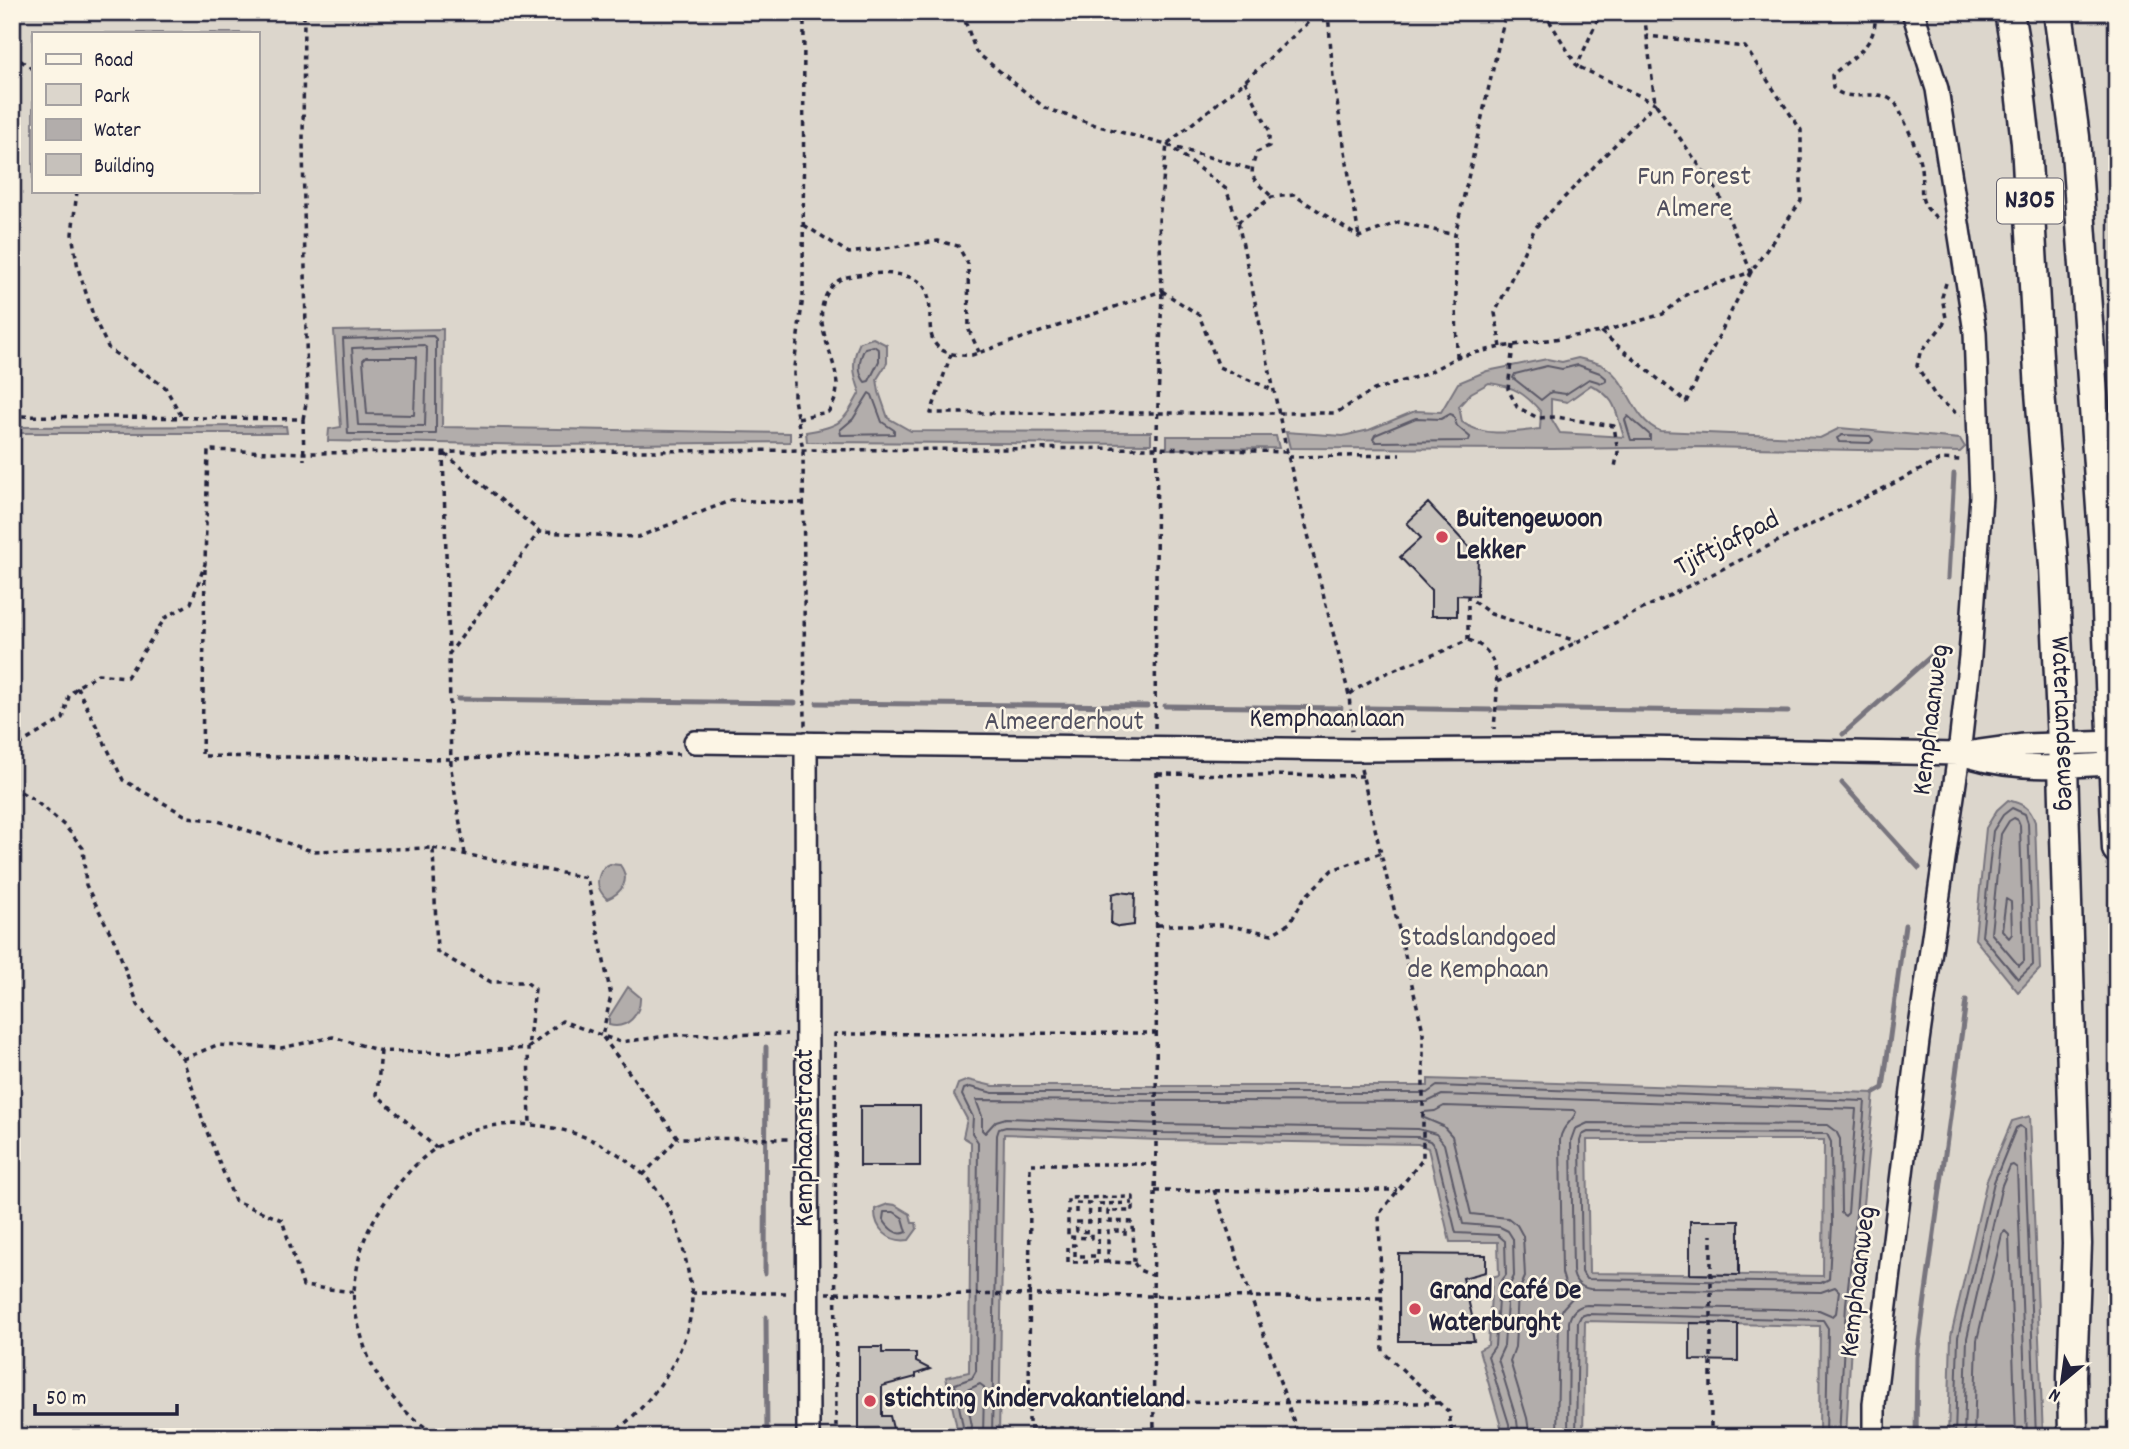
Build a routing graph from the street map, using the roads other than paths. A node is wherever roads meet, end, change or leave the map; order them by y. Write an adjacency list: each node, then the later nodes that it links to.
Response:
1 (1913, 12): 7 (street, Kemphaanweg)
2 (2009, 12): 8 (main road, Waterlandseweg / N305)
3 (2058, 12): 6 (main road, Waterlandseweg / N305)
4 (699, 742): 5 (street, Kemphaanlaan)
5 (806, 743): 7 (street, Kemphaanlaan); 10 (street, Kemphaanstraat)
6 (2115, 753): 8 (street, Kemphaanlaan); 9 (main road, Waterlandseweg / N305)
7 (1959, 754): 8 (street, Kemphaanlaan); 11 (street, Kemphaanweg)
8 (2062, 755): 12 (main road, Waterlandseweg / N305)
9 (2117, 849)
10 (808, 1437)
11 (1874, 1437)
12 (2073, 1437)

